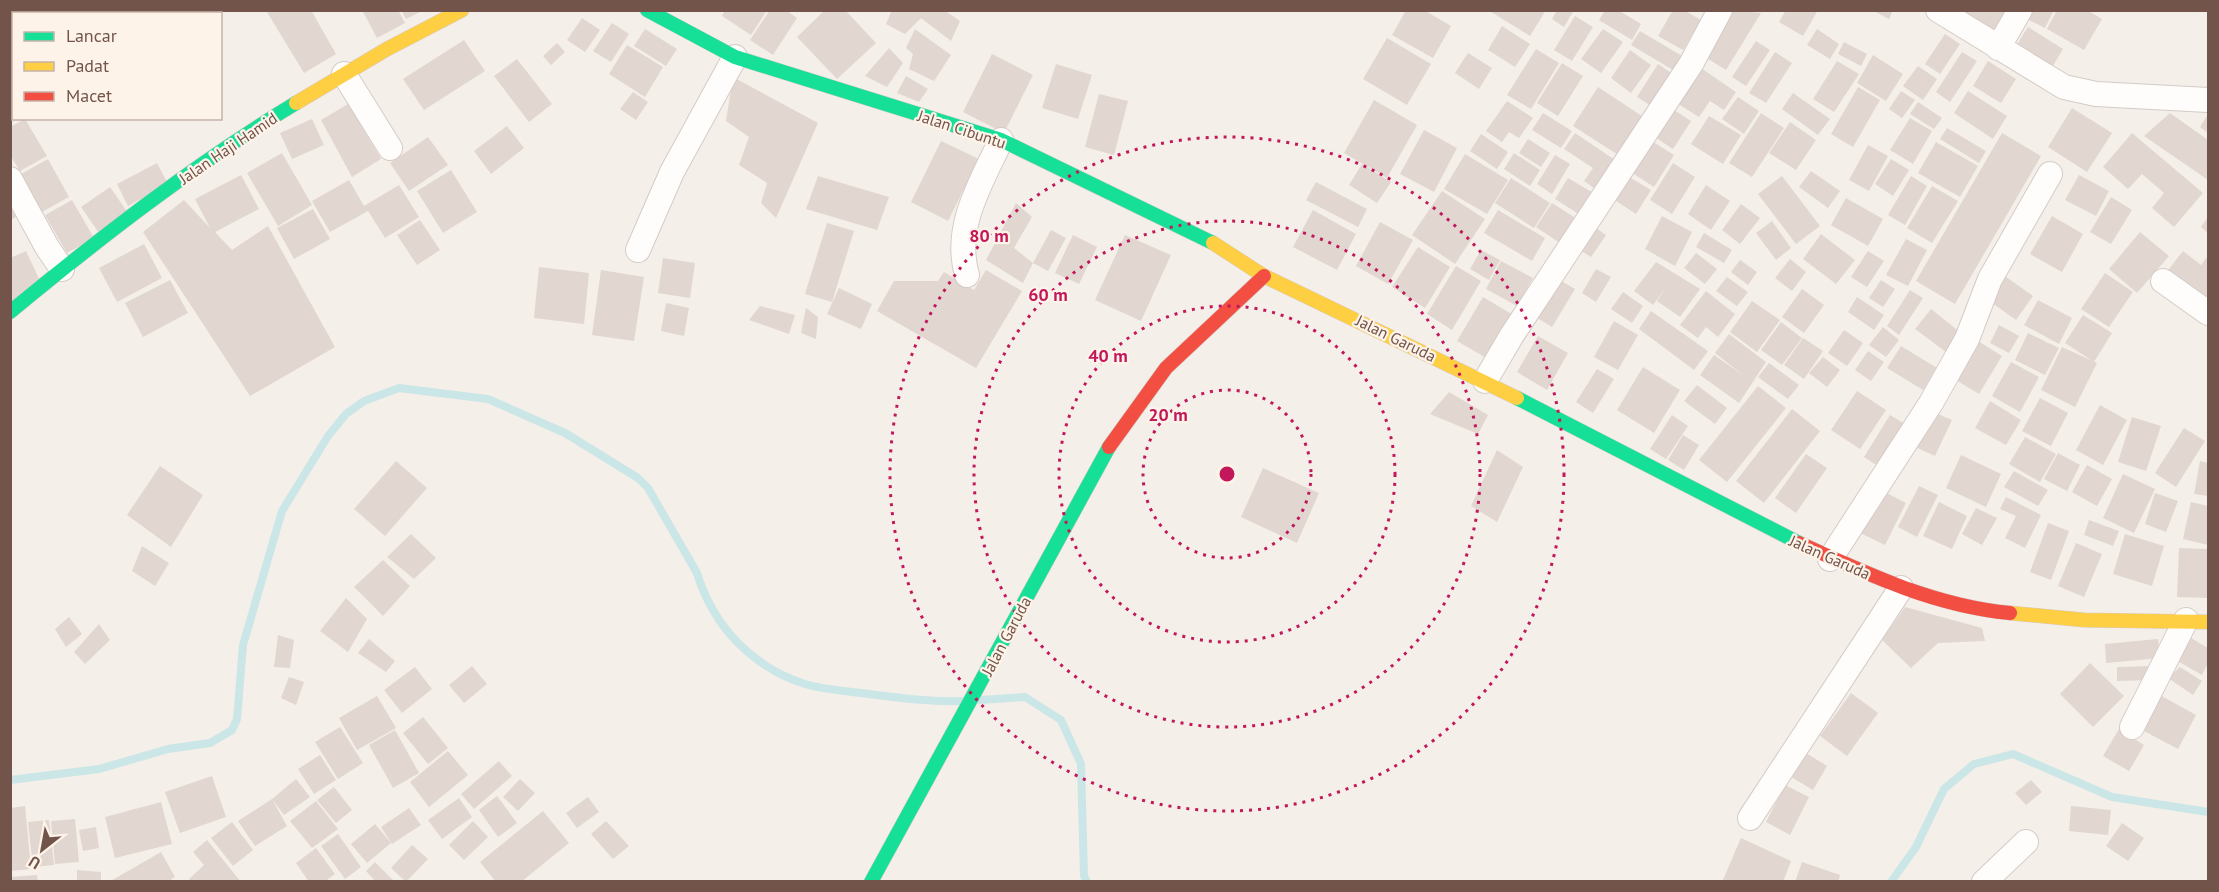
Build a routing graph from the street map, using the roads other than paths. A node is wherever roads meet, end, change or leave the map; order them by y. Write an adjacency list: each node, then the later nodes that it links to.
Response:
1 (462, 10): 8 (street, Jalan Haji Hamid)
2 (647, 10): 7 (street, Jalan Cibuntu)
3 (1720, 10): 21 (street)
4 (1938, 10): 6 (street)
5 (2020, 10): 6 (street)
6 (1998, 48): 9 (street)
7 (735, 57): 10 (street, Jalan Cibuntu); 14 (street)
8 (344, 74): 11 (street); 15 (street, Jalan Haji Hamid)
9 (2208, 100)
10 (1000, 140): 16 (street); 17 (street, Jalan Cibuntu)
11 (390, 148)
12 (2050, 174): 22 (street)
13 (10, 179): 15 (street)
14 (638, 250)
15 (62, 269): 19 (street, Jalan Haji Hamid)
16 (967, 275)
17 (1264, 276): 21 (street, Jalan Garuda); 28 (street, Jalan Garuda)
18 (2163, 282): 20 (street)
19 (10, 312)
20 (2208, 313)
21 (1485, 381): 22 (street, Jalan Garuda)
22 (1830, 560): 23 (street, Jalan Garuda)
23 (1901, 588): 24 (street, Jalan Garuda); 26 (street)
24 (2197, 621): 25 (street)
25 (2132, 727)
26 (1750, 818)
27 (2026, 842): 29 (street)
28 (871, 882)
29 (1984, 882)

